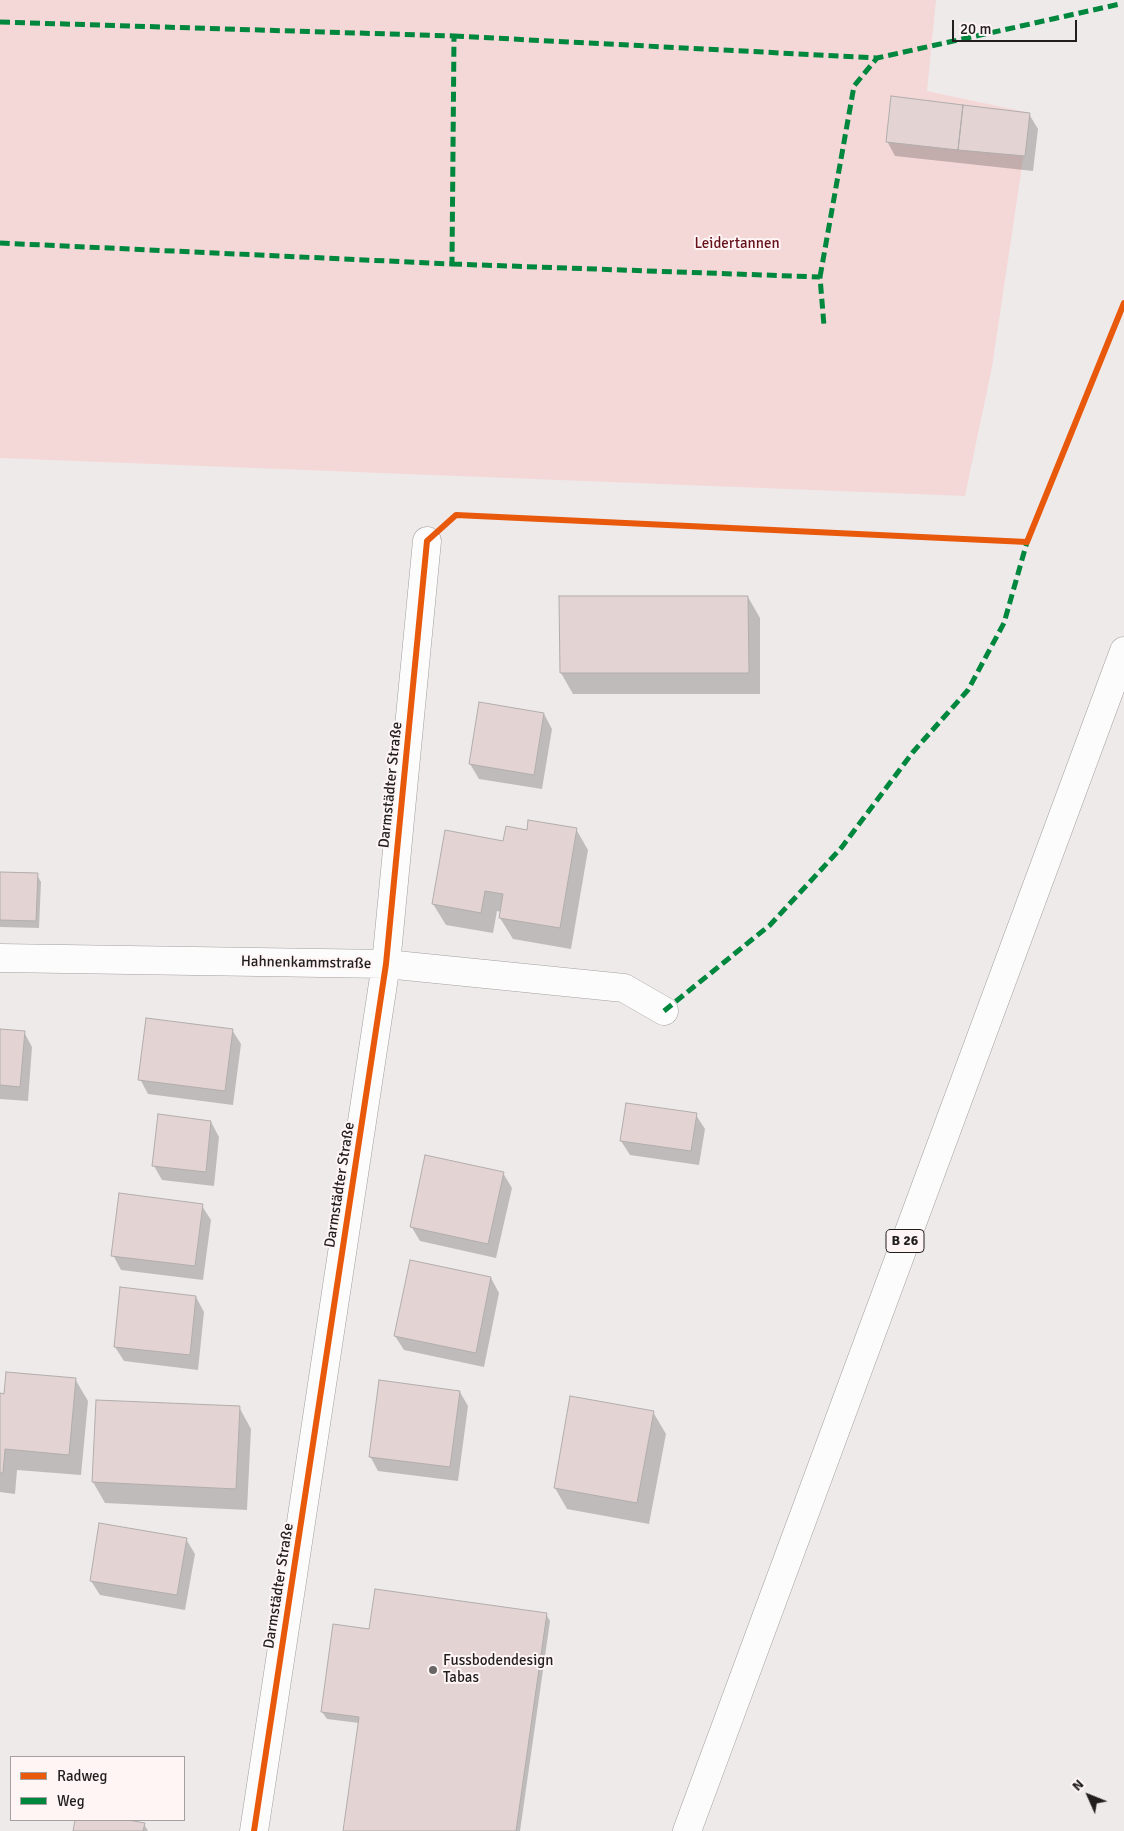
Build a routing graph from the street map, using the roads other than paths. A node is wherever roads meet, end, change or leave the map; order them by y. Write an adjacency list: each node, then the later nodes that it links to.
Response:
1 (428, 541): 4 (street, Darmstädter Straße)
2 (1124, 651): 7 (street, B 26)
3 (0, 958): 4 (street, Hahnenkammstraße)
4 (386, 964): 5 (street, Hahnenkammstraße); 6 (street, Darmstädter Straße)
5 (664, 1011)
6 (254, 1831)
7 (687, 1831)

